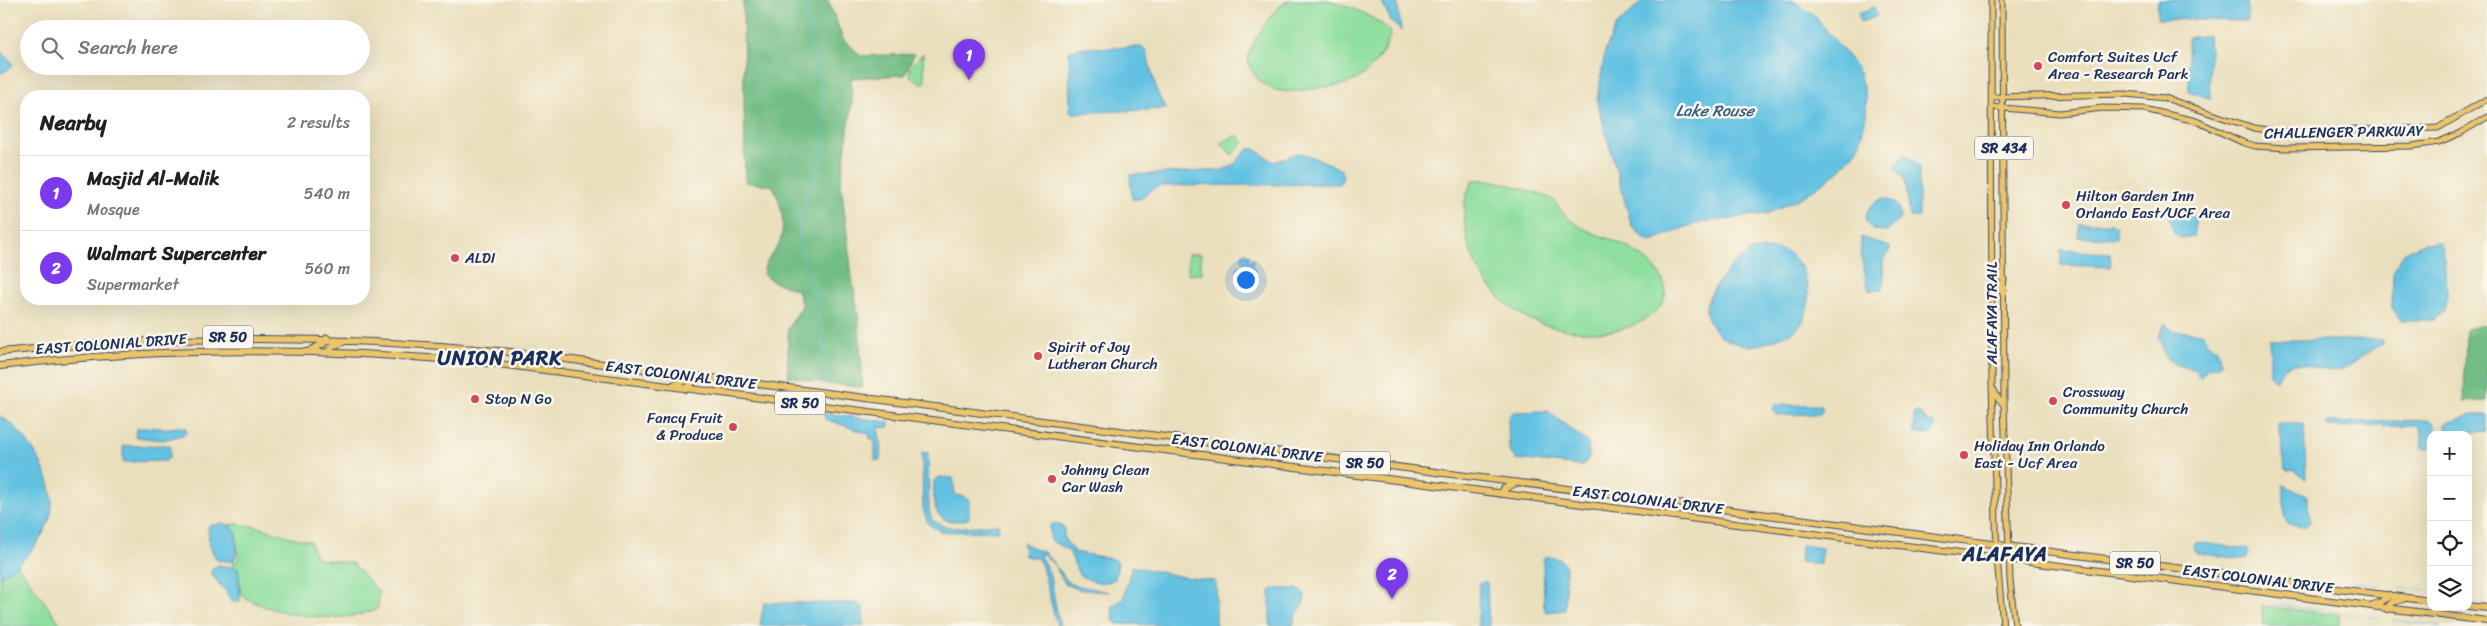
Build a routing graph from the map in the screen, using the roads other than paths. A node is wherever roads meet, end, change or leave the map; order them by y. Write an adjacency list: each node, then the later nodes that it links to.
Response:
1 (1990, 0): 4 (main road, ALAFAYA TRAIL / SR 434)
2 (2002, 0): 3 (main road, ALAFAYA TRAIL / SR 434)
3 (2003, 96): 4 (main road, CHALLENGER PARKWAY); 5 (main road, CHALLENGER PARKWAY); 7 (main road, ALAFAYA TRAIL / SR 434)
4 (1992, 97): 6 (main road, ALAFAYA TRAIL / SR 434)
5 (2487, 99)
6 (1992, 107): 7 (main road, CHALLENGER PARKWAY); 9 (main road, ALAFAYA TRAIL / SR 434)
7 (2003, 108): 8 (main road, CHALLENGER PARKWAY); 11 (main road, ALAFAYA TRAIL / SR 434)
8 (2487, 117)
9 (1993, 264): 10 (main road, ALAFAYA TRAIL / SR 434); 11 (main road)
10 (1993, 280): 12 (main road); 27 (main road, ALAFAYA TRAIL / SR 434)
11 (2004, 280): 12 (main road, ALAFAYA TRAIL / SR 434)
12 (2004, 297): 32 (main road, ALAFAYA TRAIL / SR 434)
13 (233, 337): 14 (highway, EAST COLONIAL DRIVE / SR 50); 16 (highway, EAST COLONIAL DRIVE / SR 50); 18 (highway)
14 (326, 338): 15 (highway, EAST COLONIAL DRIVE / SR 50); 20 (highway)
15 (349, 340): 21 (highway); 25 (highway, EAST COLONIAL DRIVE / SR 50)
16 (60, 346): 17 (highway, EAST COLONIAL DRIVE / SR 50); 22 (highway)
17 (41, 348): 19 (highway, EAST COLONIAL DRIVE / SR 50); 23 (highway)
18 (214, 351): 20 (highway, EAST COLONIAL DRIVE / SR 50); 22 (highway, EAST COLONIAL DRIVE / SR 50)
19 (0, 352)
20 (305, 352): 21 (highway, EAST COLONIAL DRIVE / SR 50)
21 (328, 352): 28 (highway, EAST COLONIAL DRIVE / SR 50)
22 (47, 361): 23 (highway, EAST COLONIAL DRIVE / SR 50)
23 (27, 362): 24 (highway, EAST COLONIAL DRIVE / SR 50)
24 (0, 366)
25 (689, 375): 26 (highway, EAST COLONIAL DRIVE / SR 50); 28 (highway)
26 (708, 378): 29 (highway); 30 (highway, EAST COLONIAL DRIVE / SR 50)
27 (1992, 385): 32 (main road); 39 (main road, ALAFAYA TRAIL / SR 434)
28 (669, 386): 29 (highway, EAST COLONIAL DRIVE / SR 50)
29 (686, 388): 31 (highway, EAST COLONIAL DRIVE / SR 50)
30 (824, 393): 31 (highway); 33 (highway, EAST COLONIAL DRIVE / SR 50)
31 (803, 404): 34 (highway, EAST COLONIAL DRIVE / SR 50)
32 (2004, 405): 40 (main road, ALAFAYA TRAIL / SR 434)
33 (1442, 473): 34 (highway); 35 (highway, EAST COLONIAL DRIVE / SR 50)
34 (1420, 483): 36 (highway, EAST COLONIAL DRIVE / SR 50)
35 (1516, 483): 36 (highway); 37 (highway, EAST COLONIAL DRIVE / SR 50)
36 (1500, 494): 38 (highway, EAST COLONIAL DRIVE / SR 50)
37 (1641, 499): 38 (highway); 39 (highway, EAST COLONIAL DRIVE / SR 50)
38 (1623, 510): 41 (highway, EAST COLONIAL DRIVE / SR 50)
39 (1996, 545): 40 (highway, EAST COLONIAL DRIVE / SR 50); 41 (main road, ALAFAYA TRAIL / SR 434)
40 (2009, 546): 42 (main road, ALAFAYA TRAIL / SR 434); 43 (highway, EAST COLONIAL DRIVE / SR 50)
41 (1997, 558): 42 (highway, EAST COLONIAL DRIVE / SR 50); 51 (main road, ALAFAYA TRAIL)
42 (2009, 560): 46 (highway, EAST COLONIAL DRIVE / SR 50); 52 (main road, ALAFAYA TRAIL)
43 (2389, 596): 44 (highway, EAST COLONIAL DRIVE / SR 50); 46 (highway)
44 (2406, 598): 45 (highway, EAST COLONIAL DRIVE / SR 50); 48 (highway)
45 (2427, 601)
46 (2369, 606): 48 (highway, EAST COLONIAL DRIVE / SR 50)
47 (2472, 606): 49 (highway)
48 (2387, 608): 50 (highway, EAST COLONIAL DRIVE / SR 50)
49 (2487, 608)
50 (2487, 621)
51 (2003, 626)
52 (2015, 626)

